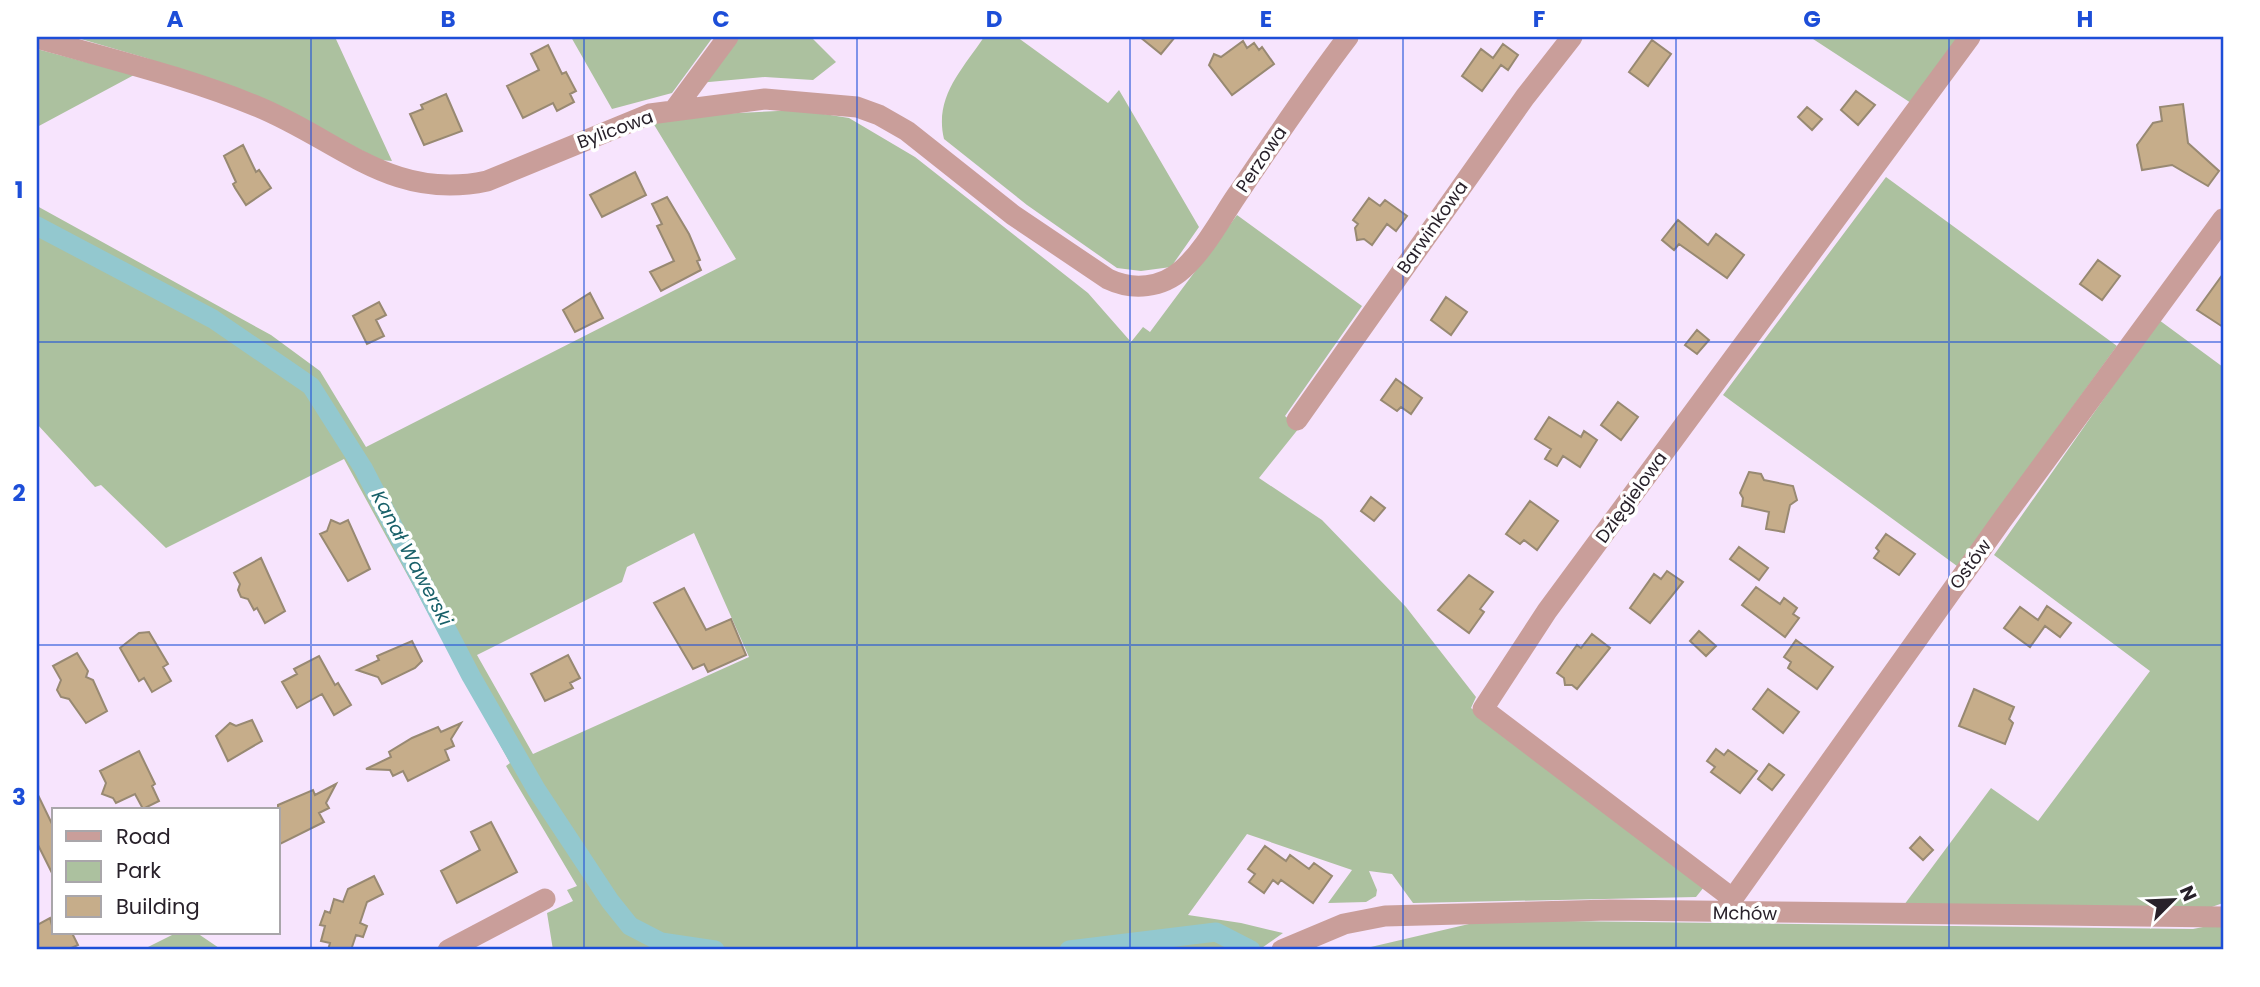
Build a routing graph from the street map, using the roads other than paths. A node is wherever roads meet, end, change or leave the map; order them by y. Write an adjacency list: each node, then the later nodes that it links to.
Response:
1 (728, 37): 6 (street)
2 (1348, 37): 8 (street, Perzowa)
3 (1572, 37): 9 (street, Barwinkowa)
4 (1970, 37): 11 (street, Dzięgielowa)
5 (37, 38): 6 (street, Bylicowa)
6 (674, 110): 8 (street, Bylicowa)
7 (2223, 219): 11 (street, Ostów)
8 (1171, 277)
9 (1297, 420)
10 (545, 900): 13 (street)
11 (1727, 905): 12 (street, Mchów); 14 (street, Mchów)
12 (2219, 916)
13 (448, 950)
14 (1282, 950)

